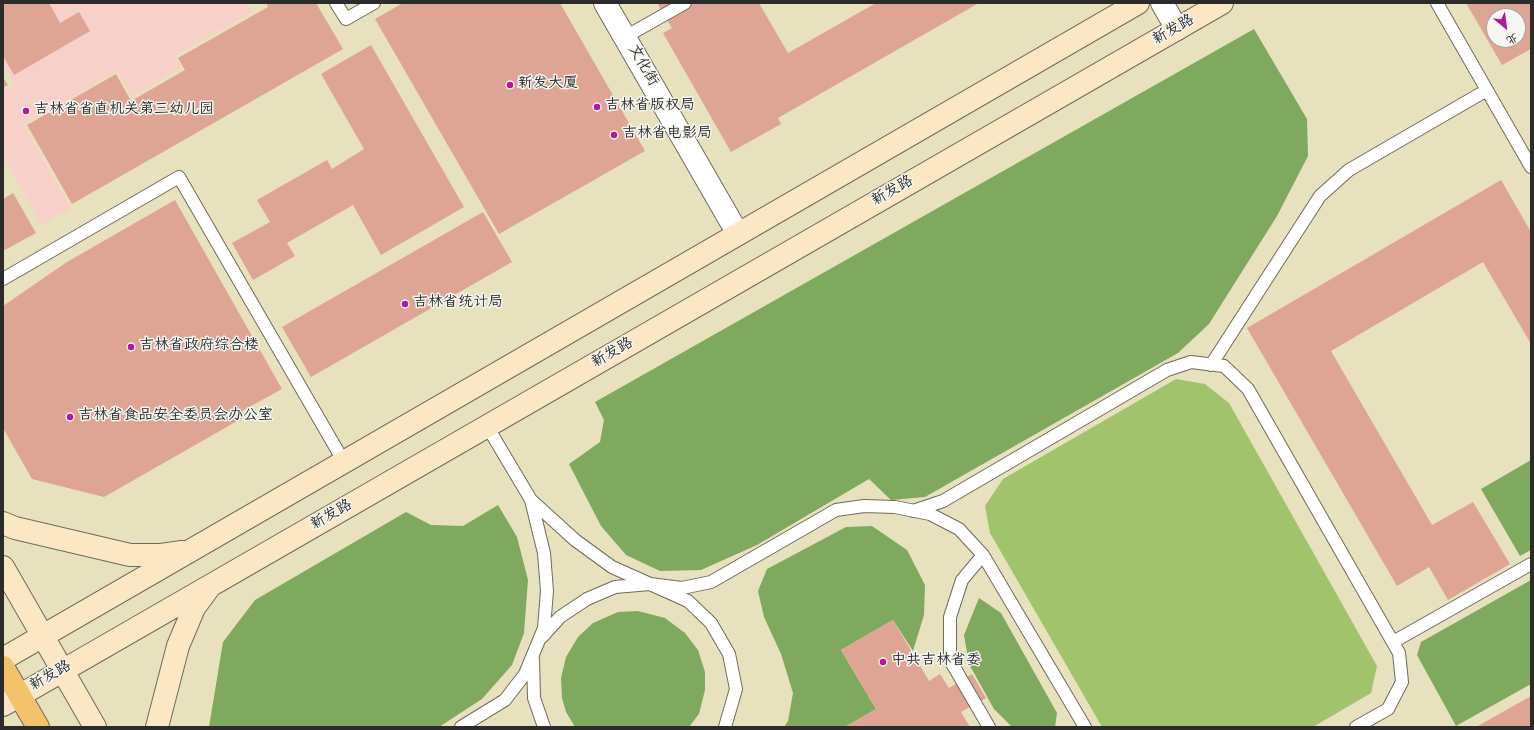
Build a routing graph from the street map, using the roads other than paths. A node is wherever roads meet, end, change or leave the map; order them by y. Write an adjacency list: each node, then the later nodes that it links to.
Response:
1 (336, 3): 2 (lane)
2 (374, 3)
3 (605, 3): 10 (street, 文化街)
4 (685, 3): 10 (lane)
5 (1138, 3): 13 (main road)
6 (1162, 3): 9 (street)
7 (1222, 3): 9 (main road, 新发路)
8 (1437, 3): 11 (lane)
9 (1177, 29): 16 (main road, 新发路)
10 (625, 37): 13 (street, 文化街)
11 (1487, 90): 12 (lane); 15 (lane)
12 (1531, 167)
13 (738, 234): 17 (main road)
14 (3, 279): 17 (lane)
15 (1211, 365): 19 (lane); 29 (lane)
16 (487, 426): 18 (lane); 26 (main road, 新发路)
17 (344, 462): 21 (main road)
18 (531, 500): 25 (lane); 28 (lane)
19 (913, 511): 22 (lane); 25 (lane)
20 (3, 523): 21 (main road)
21 (191, 550): 27 (main road)
22 (983, 555): 41 (lane); 42 (lane)
23 (1531, 564): 29 (lane)
24 (3, 567): 27 (main road)
25 (650, 584): 28 (lane); 40 (lane)
26 (210, 586): 33 (main road, 新发路); 37 (main road)
27 (43, 636): 31 (main road); 33 (main road)
28 (539, 641): 30 (lane)
29 (1393, 642): 43 (lane)
30 (533, 654): 38 (lane); 39 (lane)
31 (3, 659)
32 (3, 667): 34 (main road)
33 (63, 670): 34 (main road, 新发路); 36 (main road)
34 (11, 700): 35 (main road)
35 (38, 727)
36 (95, 727)
37 (156, 727)
38 (461, 727)
39 (544, 727)
40 (725, 727)
41 (989, 727)
42 (1085, 727)
43 (1356, 727)

